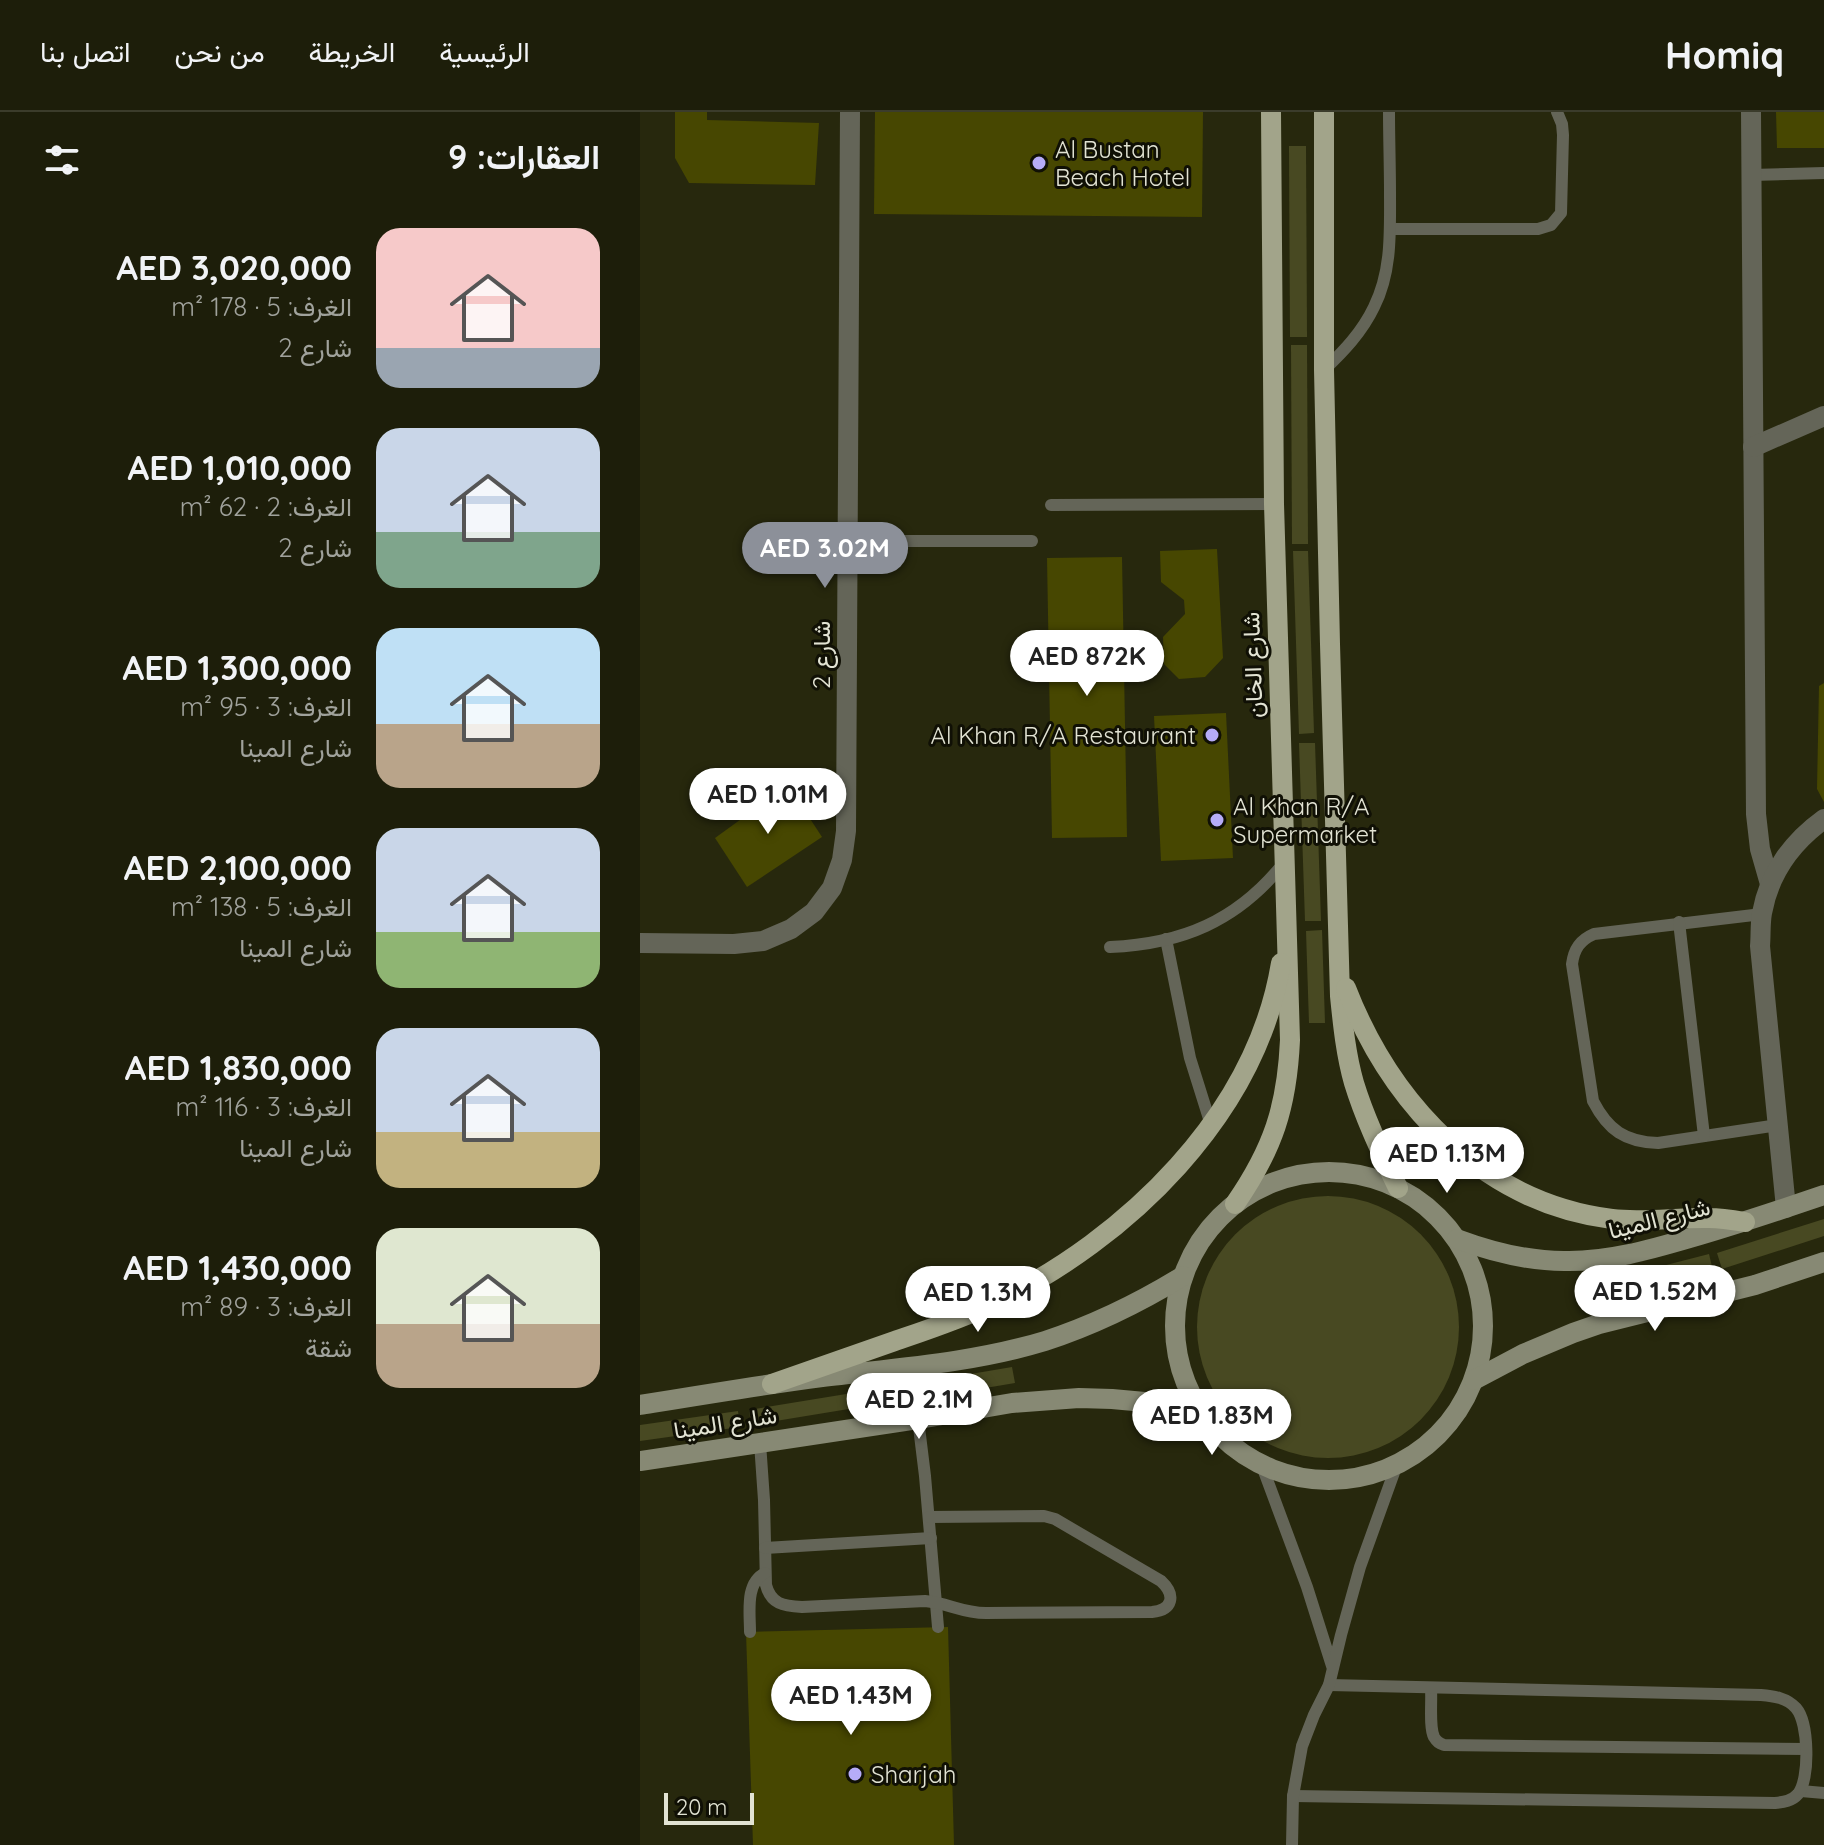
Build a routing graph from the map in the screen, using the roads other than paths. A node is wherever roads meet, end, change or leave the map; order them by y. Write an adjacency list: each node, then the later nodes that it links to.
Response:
1 (850, 112): 15 (street, شارع 2)
2 (1271, 112): 13 (main road, شارع الخان)
3 (1324, 112): 10 (main road)
4 (1389, 112): 9 (lane)
5 (1557, 112): 9 (lane)
6 (1751, 112): 8 (street)
7 (1824, 173): 8 (lane)
8 (1751, 175): 12 (street)
9 (1390, 229): 10 (lane)
10 (1324, 370): 26 (main road)
11 (1824, 416): 12 (street)
12 (1753, 447): 19 (street)
13 (1274, 504): 14 (lane); 18 (main road, شارع الخان)
14 (1051, 505)
15 (848, 541): 16 (lane); 24 (street, شارع 2)
16 (1032, 541)
17 (1824, 819): 19 (street)
18 (1283, 864): 22 (main road, شارع الخان); 23 (lane)
19 (1770, 884): 20 (street)
20 (1762, 914): 21 (lane); 28 (street)
21 (1679, 922): 29 (lane); 29 (lane)
22 (1286, 932): 27 (main road); 32 (main road, شارع الخان)
23 (1166, 939): 25 (lane); 27 (lane)
24 (640, 943)
25 (1110, 947)
26 (1340, 973): 30 (main road); 34 (main road)
27 (1211, 1125): 39 (main road)
28 (1778, 1125): 29 (lane); 33 (street)
29 (1704, 1136)
30 (1398, 1188): 32 (main road); 35 (main road)
31 (1824, 1195): 33 (main road, شارع المينا)
32 (1235, 1204): 37 (main road)
33 (1786, 1208): 34 (main road, شارع المينا)
34 (1745, 1222): 35 (main road, شارع المينا)
35 (1457, 1239): 38 (main road)
36 (1824, 1262): 38 (main road)
37 (1183, 1276): 39 (main road, شارع المينا); 41 (main road)
38 (1474, 1380): 46 (main road)
39 (772, 1384): 40 (main road, شارع المينا)
40 (640, 1405)
41 (1199, 1407): 42 (main road, شارع المينا); 45 (main road)
42 (918, 1419): 43 (main road, شارع المينا); 47 (lane)
43 (760, 1443): 44 (main road, شارع المينا); 49 (lane)
44 (640, 1461)
45 (1262, 1466): 46 (main road); 54 (lane)
46 (1396, 1467): 54 (lane)
47 (929, 1517): 48 (lane); 51 (lane)
48 (931, 1538): 49 (lane); 51 (lane)
49 (765, 1548): 50 (lane)
50 (765, 1573): 51 (lane); 53 (lane)
51 (936, 1602): 52 (lane)
52 (938, 1627)
53 (750, 1632)
54 (1333, 1669): 55 (lane)
55 (1329, 1685): 56 (lane); 60 (lane)
56 (1431, 1689): 57 (lane); 57 (lane)
57 (1806, 1749): 58 (lane)
58 (1801, 1791): 59 (lane); 60 (lane)
59 (1824, 1793)
60 (1293, 1796): 61 (lane)
61 (1292, 1845)

